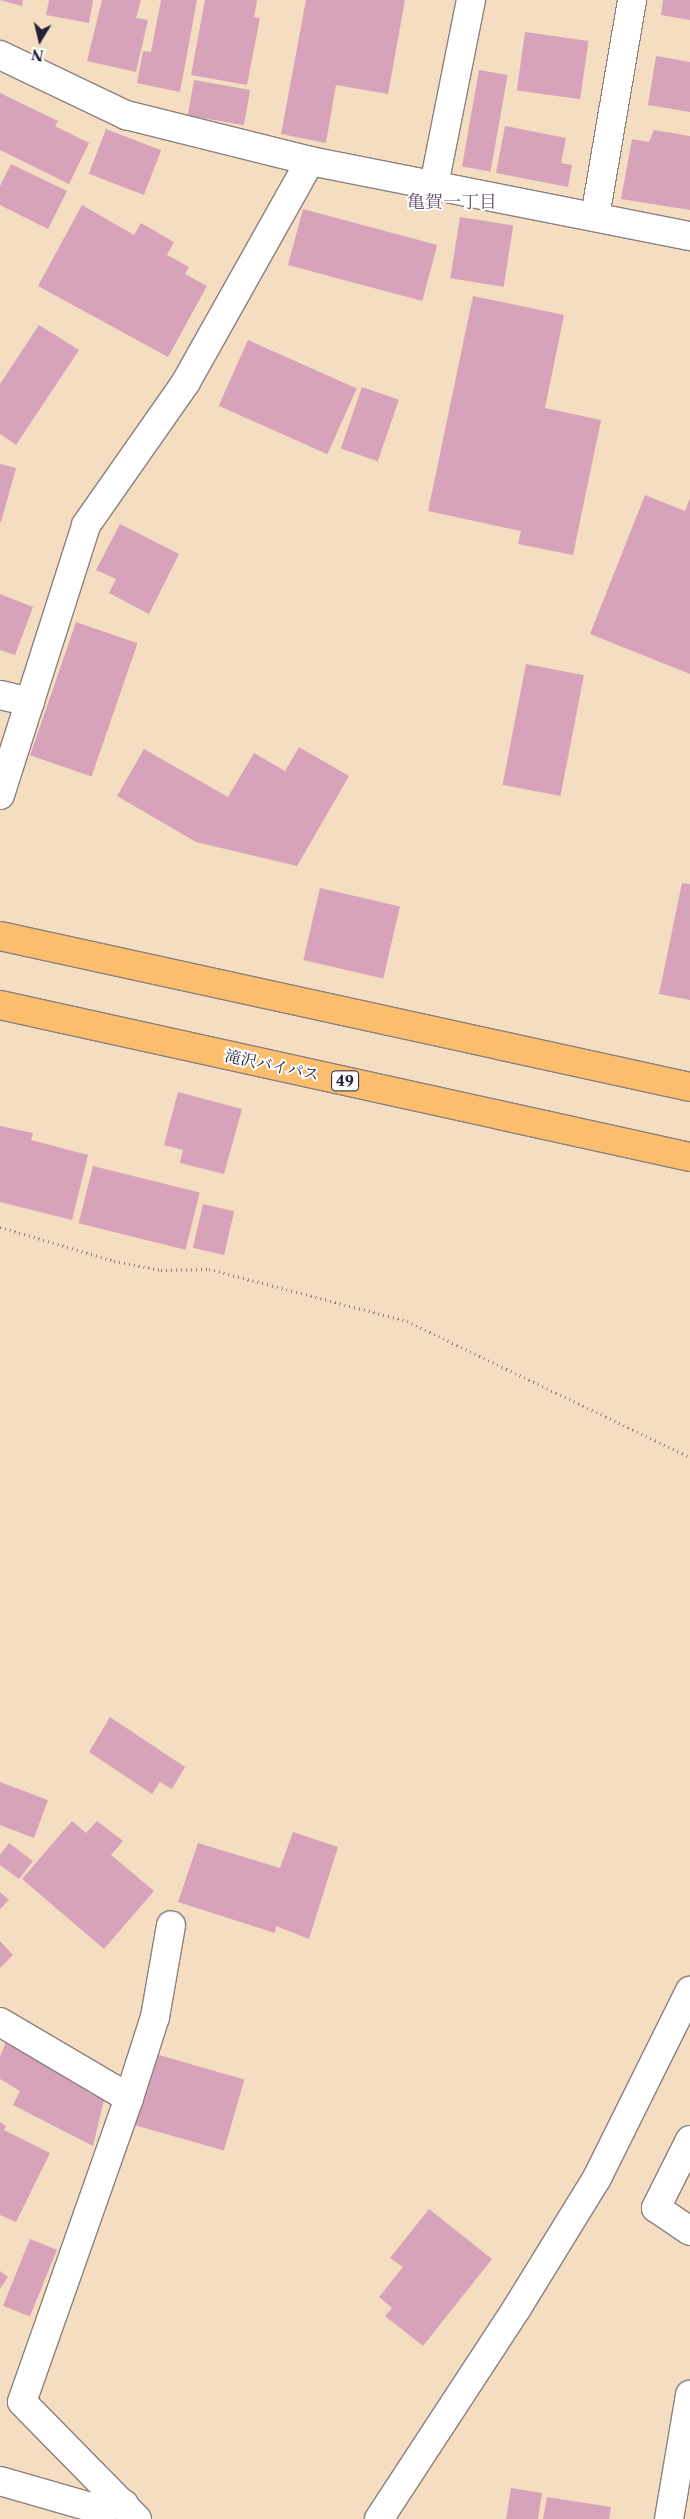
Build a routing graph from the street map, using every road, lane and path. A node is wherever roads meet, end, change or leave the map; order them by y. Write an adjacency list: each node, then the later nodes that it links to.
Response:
1 (470, 0): 5 (street)
2 (632, 0): 6 (street)
3 (0, 54): 4 (street)
4 (310, 161): 5 (street); 9 (street)
5 (434, 185): 6 (street)
6 (595, 217): 7 (street)
7 (690, 236)
8 (0, 695): 9 (street)
9 (30, 702): 10 (street)
10 (0, 795)
11 (0, 936): 13 (highway)
12 (0, 1005): 14 (highway, 滝沢バイパス / 49)
13 (690, 1087)
14 (690, 1157)
15 (0, 1227): 16 (path)
16 (690, 1458)
17 (171, 1925): 20 (street)
18 (690, 1991): 27 (street)
19 (0, 2022): 20 (street)
20 (129, 2098): 26 (street)
21 (690, 2140): 22 (street)
22 (690, 2231)
23 (690, 2395): 24 (street)
24 (685, 2460): 28 (street)
25 (0, 2481): 26 (street)
26 (131, 2512)
27 (379, 2519)
28 (669, 2519)

